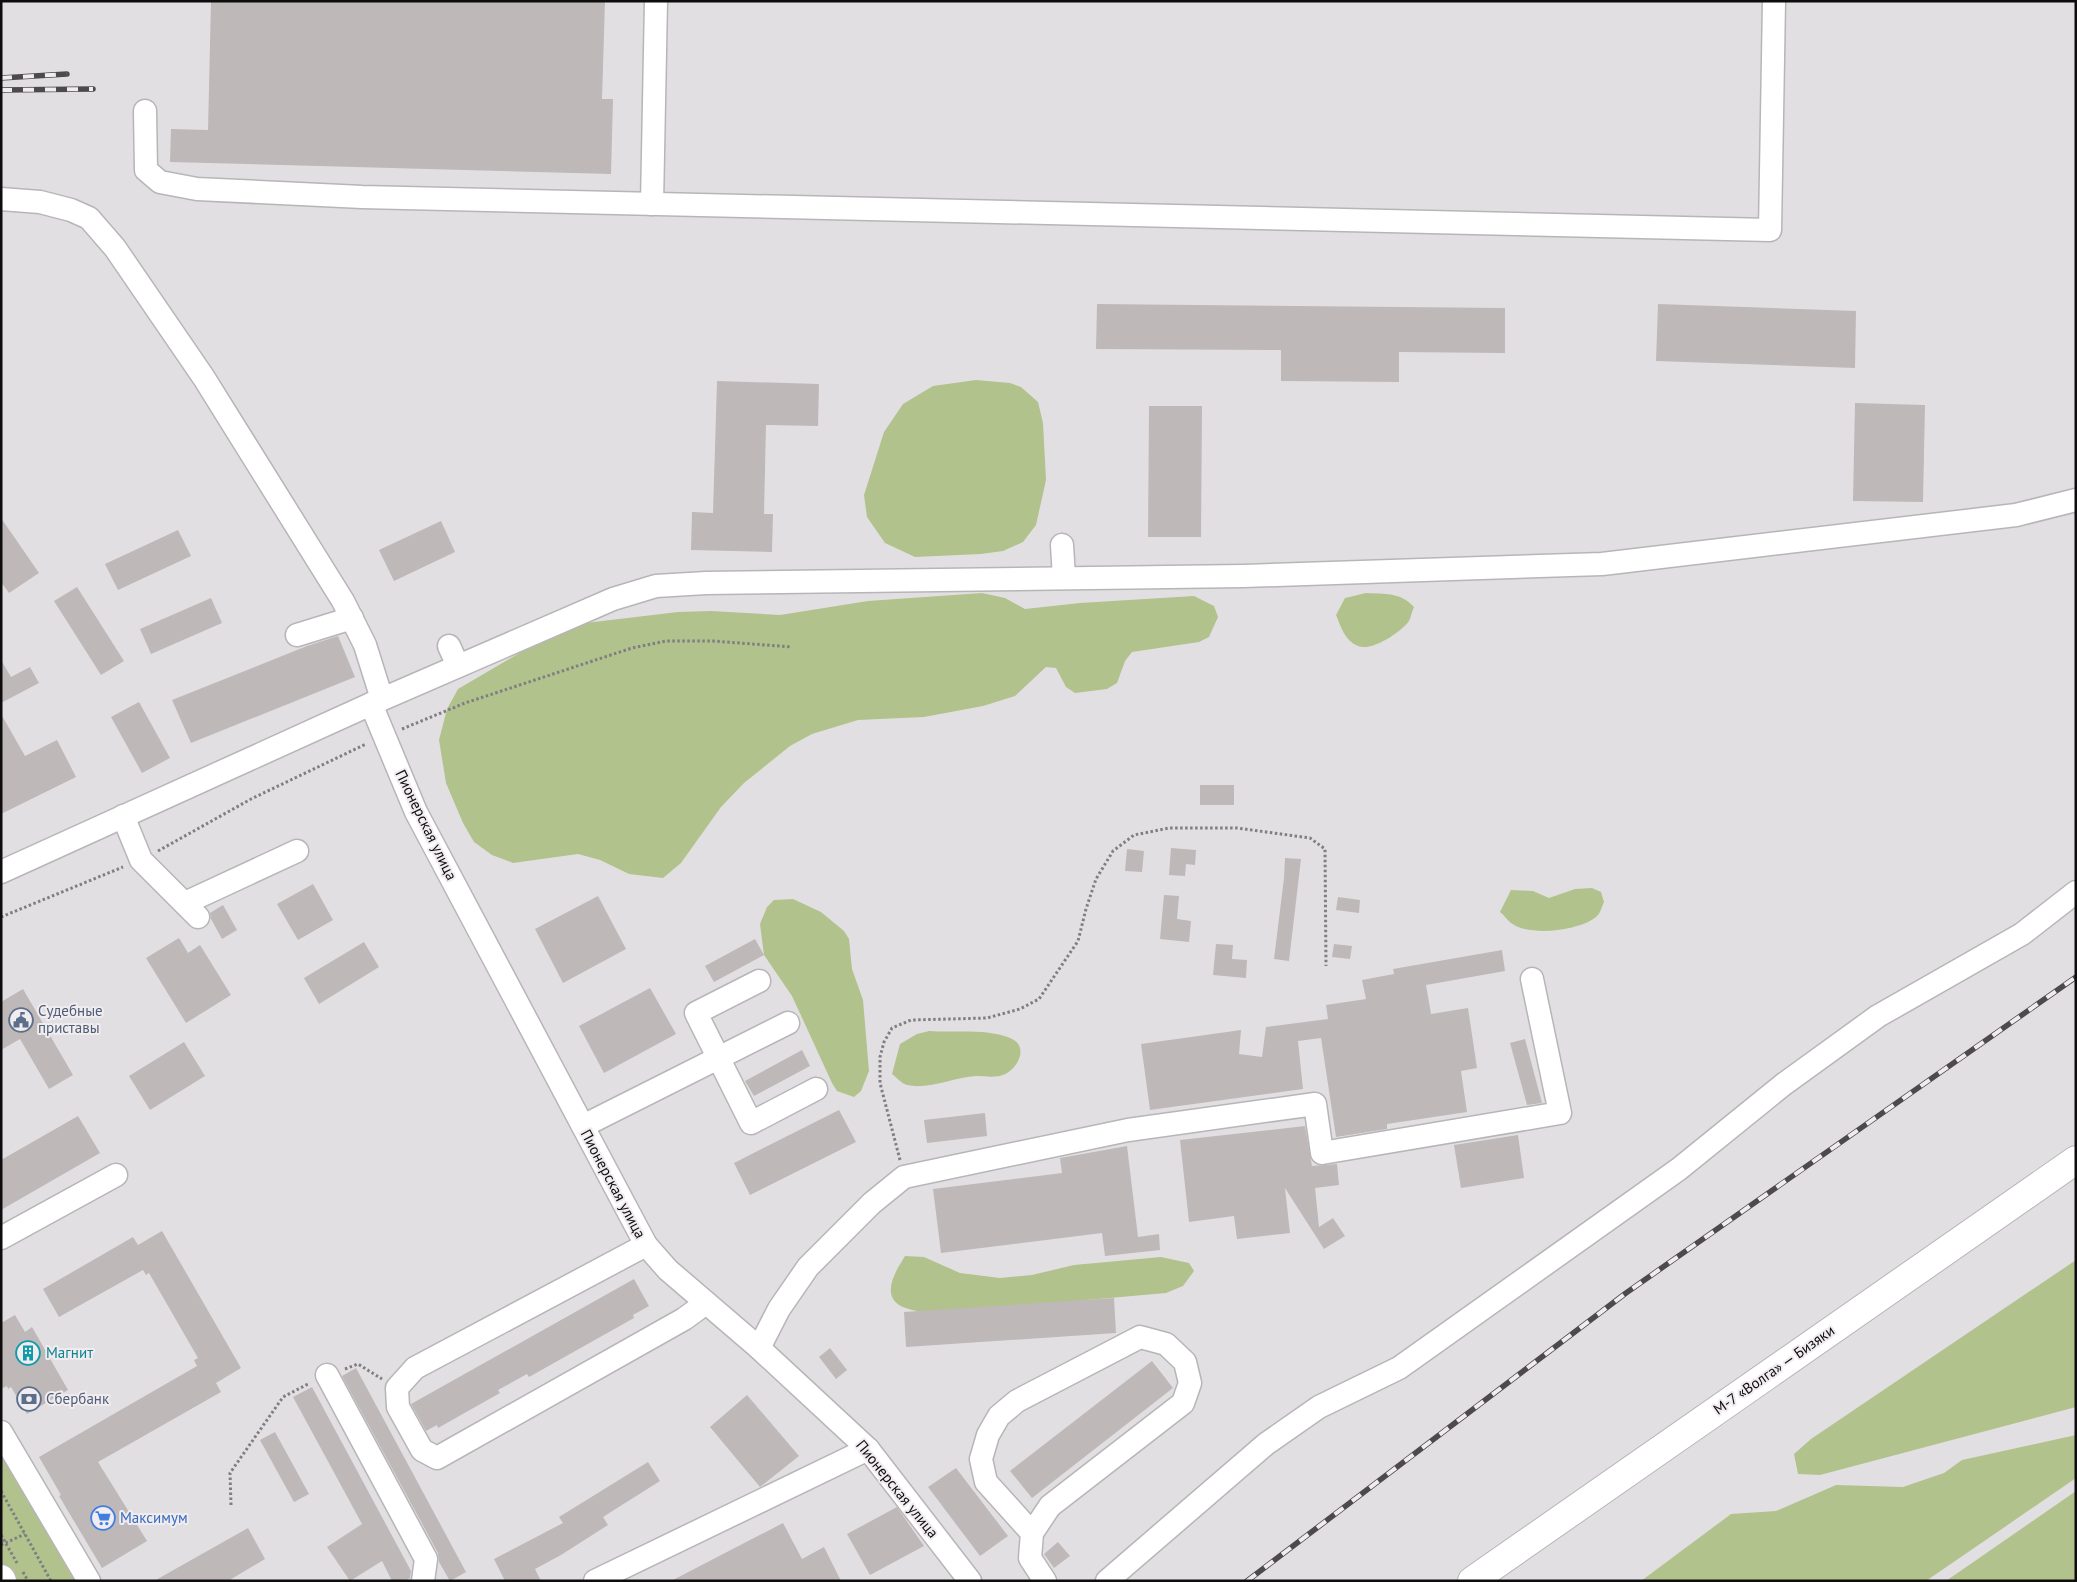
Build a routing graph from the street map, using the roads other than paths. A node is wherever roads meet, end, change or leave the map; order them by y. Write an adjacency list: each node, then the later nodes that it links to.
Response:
1 (656, 1): 5 (street)
2 (1774, 1): 5 (street)
3 (145, 111): 5 (street)
4 (1, 199): 9 (street, Пионерская улица)
5 (652, 204)
6 (2076, 500): 8 (street)
7 (1062, 546): 8 (street)
8 (1064, 578): 12 (street)
9 (352, 618): 10 (street); 13 (street, Пионерская улица)
10 (296, 635)
11 (449, 646): 12 (street)
12 (458, 666): 13 (street)
13 (377, 702): 14 (street); 23 (street, Пионерская улица)
14 (123, 816): 15 (street); 16 (street)
15 (297, 851)
16 (4, 875)
17 (2076, 892): 39 (street)
18 (1532, 979): 29 (street)
19 (759, 981): 21 (street)
20 (788, 1023): 21 (street)
21 (719, 1058): 22 (street); 23 (street)
22 (816, 1089)
23 (583, 1126): 27 (street, Пионерская улица)
24 (2076, 1160): 40 (main road, М-7 «Волга» — Бизяки)
25 (116, 1175): 26 (street)
26 (1, 1238)
27 (646, 1245): 28 (street, Пионерская улица); 28 (street)
28 (706, 1303): 29 (street, Пионерская улица)
29 (759, 1348): 32 (street, Пионерская улица)
30 (327, 1374): 35 (street)
31 (1, 1432): 34 (street)
32 (868, 1449): 36 (street); 37 (street, Пионерская улица)
33 (1032, 1533): 33 (street); 38 (street)
34 (89, 1581)
35 (423, 1581)
36 (595, 1581)
37 (970, 1581)
38 (1045, 1581)
39 (1107, 1581)
40 (1472, 1581)

